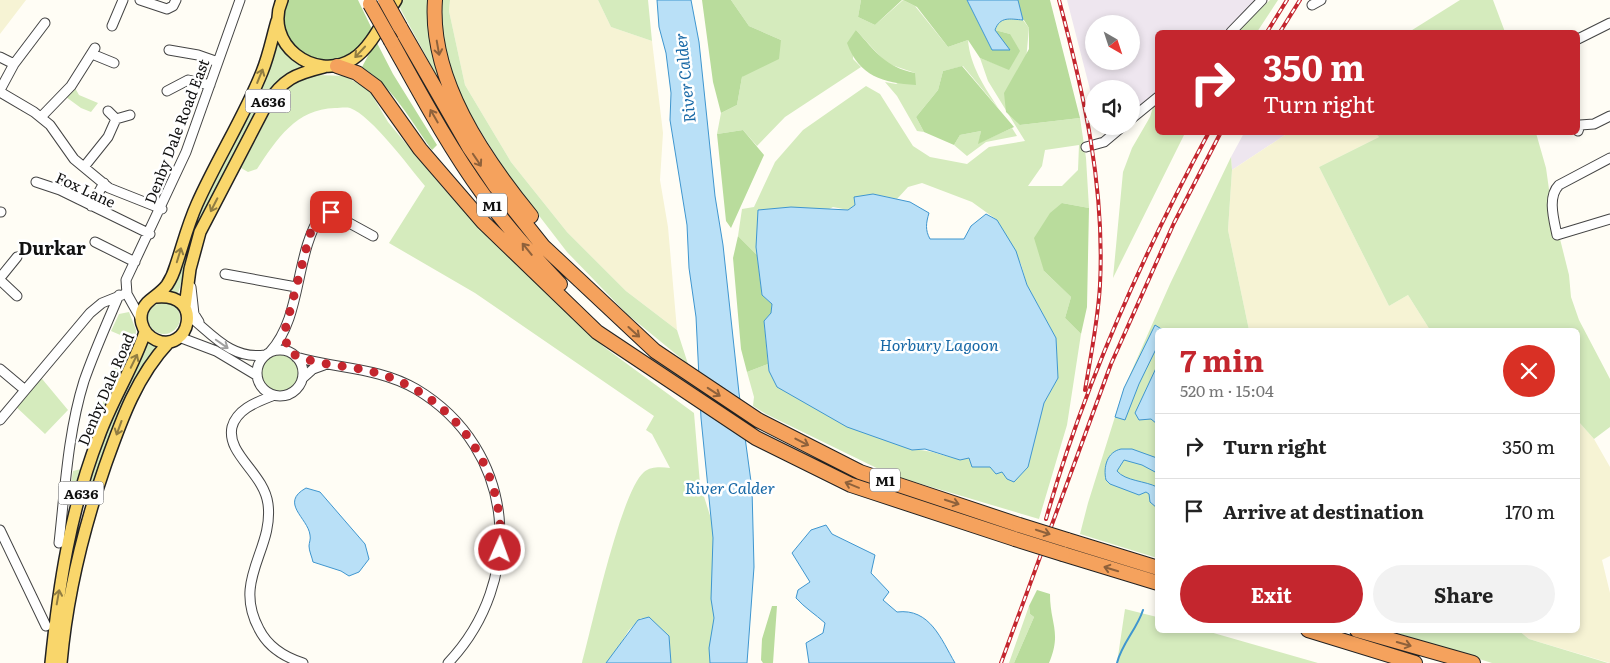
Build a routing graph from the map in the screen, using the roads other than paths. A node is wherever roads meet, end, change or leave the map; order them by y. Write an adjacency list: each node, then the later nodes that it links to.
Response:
1 (123, 0): 15 (street)
2 (140, 0): 3 (street)
3 (176, 0)
4 (240, 0): 22 (street, Denby Dale Road East)
5 (282, 0): 13 (main road, Denby Dale Road)
6 (385, 0): 56 (highway, M1, one-way to 56, bridge)
7 (396, 0): 24 (main road, Denby Dale Road, one-way to 24)
8 (435, 0): 56 (highway, one-way to 56)
9 (1262, 0): 16 (street)
10 (1321, 0): 12 (street)
11 (369, 2): 64 (highway, M1, one-way to 11, bridge)
12 (1312, 5)
13 (277, 21): 24 (main road); 57 (main road, Denby Dale Road / A636, one-way to 13)
14 (1610, 23): 18 (street)
15 (112, 26)
16 (1233, 30)
17 (51, 34): 23 (street)
18 (1580, 38)
19 (169, 50): 22 (street)
20 (0, 57): 23 (street)
21 (114, 62): 33 (street)
22 (218, 62): 25 (street, Denby Dale Road East)
23 (14, 64): 26 (street)
24 (331, 66): 50 (main road, Denby Dale Road / A636, one-way to 50); 64 (highway)
25 (210, 85): 27 (street); 43 (street, Denby Dale Road East)
26 (0, 91): 33 (street)
27 (167, 91)
28 (1155, 100): 30 (street)
29 (108, 111): 34 (street)
30 (1140, 112)
31 (130, 115): 34 (street)
32 (1610, 116): 35 (street)
33 (41, 117): 39 (street)
34 (116, 119): 39 (street)
35 (1580, 128)
36 (1112, 135): 37 (street)
37 (1086, 147)
38 (1610, 158): 44 (street)
39 (84, 167): 41 (street)
40 (36, 182): 42 (street, Fox Lane)
41 (104, 183): 42 (street); 43 (street)
42 (91, 206): 45 (street, Fox Lane)
43 (162, 209): 45 (street, Denby Dale Road East)
44 (1610, 219)
45 (150, 234): 49 (street, Denby Dale Road East)
46 (373, 236): 53 (street)
47 (96, 242): 49 (street)
48 (17, 257): 52 (street)
49 (135, 262): 54 (street, Denby Dale Road East)
50 (190, 269): 58 (main road, Denby Dale Road / A636); 60 (street)
51 (225, 274): 53 (street)
52 (0, 279): 55 (street)
53 (296, 288): 62 (street)
54 (125, 295): 57 (street); 59 (street); 72 (street); 77 (street, Denby Dale Road East)
55 (17, 296)
56 (598, 299): 78 (highway, M1, one-way to 78, bridge)
57 (151, 300): 58 (main road); 59 (main road, Denby Dale Road)
58 (186, 311): 60 (street); 63 (main road, Denby Dale Road)
59 (141, 319): 61 (main road, Denby Dale Road)
60 (200, 325): 65 (street, one-way to 65)
61 (145, 332): 63 (main road, Denby Dale Road); 84 (main road, Denby Dale Road / A636, one-way to 61)
62 (284, 334): 65 (street); 66 (street)
63 (174, 339): 69 (street); 85 (main road, Denby Dale Road / A636, one-way to 85)
64 (622, 346): 78 (highway, M1, one-way to 64, bridge)
65 (267, 354): 66 (street); 69 (street)
66 (293, 354): 67 (street); 70 (street)
67 (324, 365): 70 (street); 87 (street)
68 (0, 370): 72 (street)
69 (256, 375): 71 (street)
70 (302, 378): 73 (street)
71 (260, 386): 73 (street); 74 (street)
72 (25, 390): 75 (street)
73 (272, 396): 74 (street)
74 (253, 403): 86 (street)
75 (0, 420)
76 (0, 530): 81 (street)
77 (59, 543)
78 (1065, 547): 79 (highway, M1); 80 (highway, M1, one-way to 78)
79 (1155, 567)
80 (1155, 582)
81 (46, 626)
82 (1318, 633): 88 (highway)
83 (1368, 633): 89 (highway, one-way to 89)
84 (51, 663)
85 (61, 663)
86 (303, 663)
87 (448, 663)
88 (1415, 663)
89 (1473, 663)

